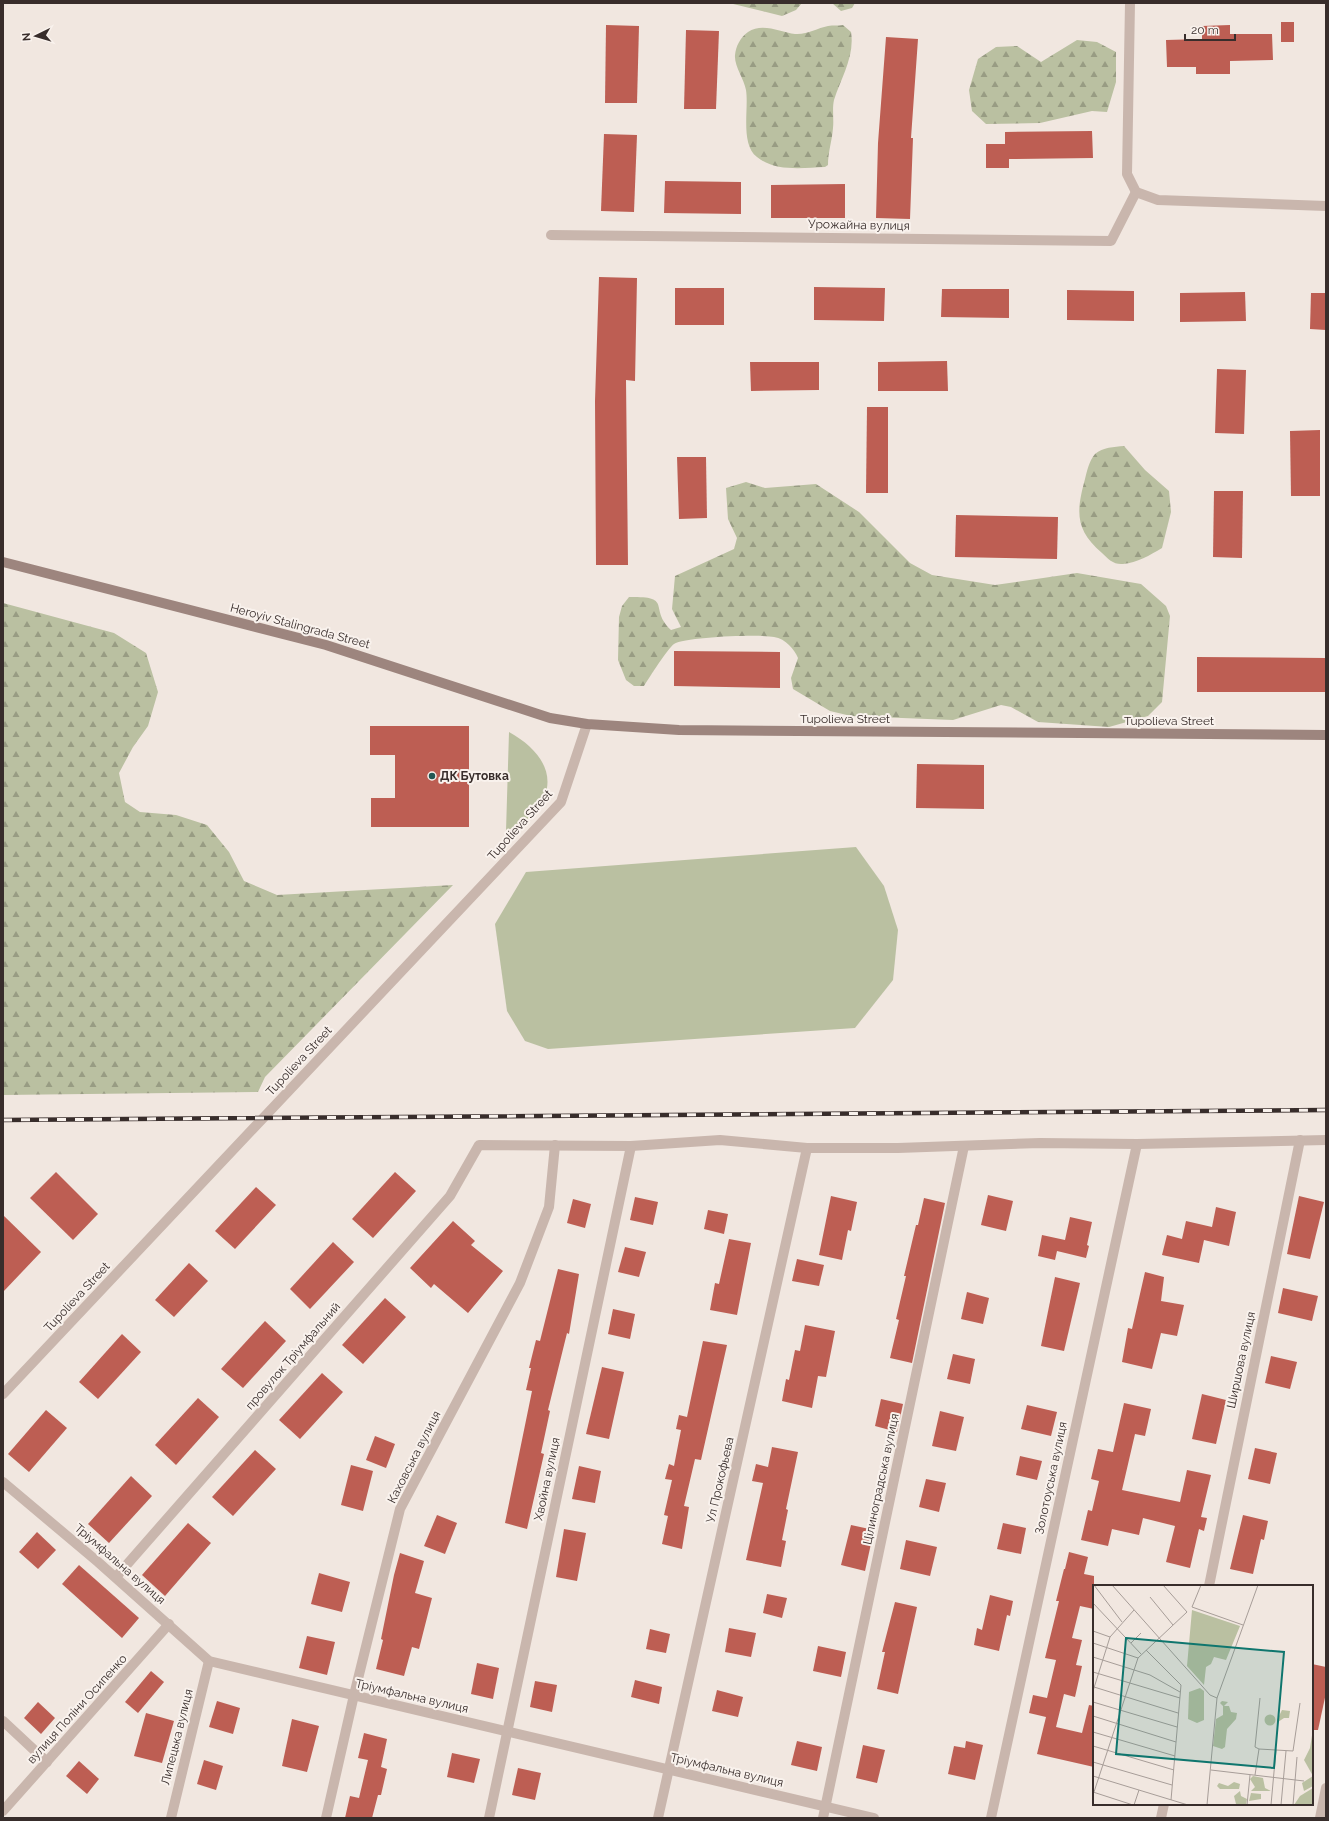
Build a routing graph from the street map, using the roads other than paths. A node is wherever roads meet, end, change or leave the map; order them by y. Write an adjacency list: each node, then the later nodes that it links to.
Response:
1 (1130, 3): 2 (street)
2 (1136, 192): 3 (street); 4 (street, Урожайна вулиця)
3 (1326, 206)
4 (551, 235)
5 (3, 562): 6 (main road, Heroyiv Stalingrada Street)
6 (587, 724): 7 (main road, Tupolieva Street); 15 (street, Tupolieva Street)
7 (1326, 735)
8 (1300, 1140): 9 (street); 10 (street); 18 (street, Ширшова вулиця)
9 (1326, 1140)
10 (1136, 1144): 13 (street); 36 (street, Золотоуська вулиця)
11 (554, 1145): 12 (street); 17 (street, провулок Тріумфальний); 21 (street, Каховська вулиця)
12 (632, 1146): 14 (street); 23 (street, Хвойна вулиця)
13 (964, 1146): 14 (street); 28 (street, Цілиноградська вулиця)
14 (807, 1148): 25 (street, Ул Прокофьева)
15 (3, 1394)
16 (3, 1482): 17 (street, Тріумфальна вулиця)
17 (116, 1577): 19 (street, Тріумфальна вулиця)
18 (1208, 1585)
19 (170, 1624): 20 (street, Тріумфальна вулиця); 24 (street, вулиця Поліни Осипенко)
20 (209, 1661): 21 (street, Тріумфальна вулиця); 30 (street, Липецька вулиця)
21 (354, 1695): 23 (street, Тріумфальна вулиця); 31 (street, Каховська вулиця)
22 (3, 1721): 24 (street)
23 (507, 1732): 25 (street, Тріумфальна вулиця); 32 (street, Хвойна вулиця)
24 (47, 1762): 29 (street, вулиця Поліни Осипенко)
25 (669, 1770): 28 (street, Тріумфальна вулиця); 33 (street, Ул Прокофьева)
26 (1326, 1788): 38 (street)
27 (1164, 1805): 37 (street)
28 (826, 1807): 34 (street, Цілиноградська вулиця); 35 (street, Тріумфальна вулиця)
29 (3, 1811)
30 (171, 1818)
31 (326, 1818)
32 (489, 1818)
33 (658, 1818)
34 (823, 1818)
35 (874, 1818)
36 (991, 1818)
37 (1161, 1818)
38 (1320, 1818)

